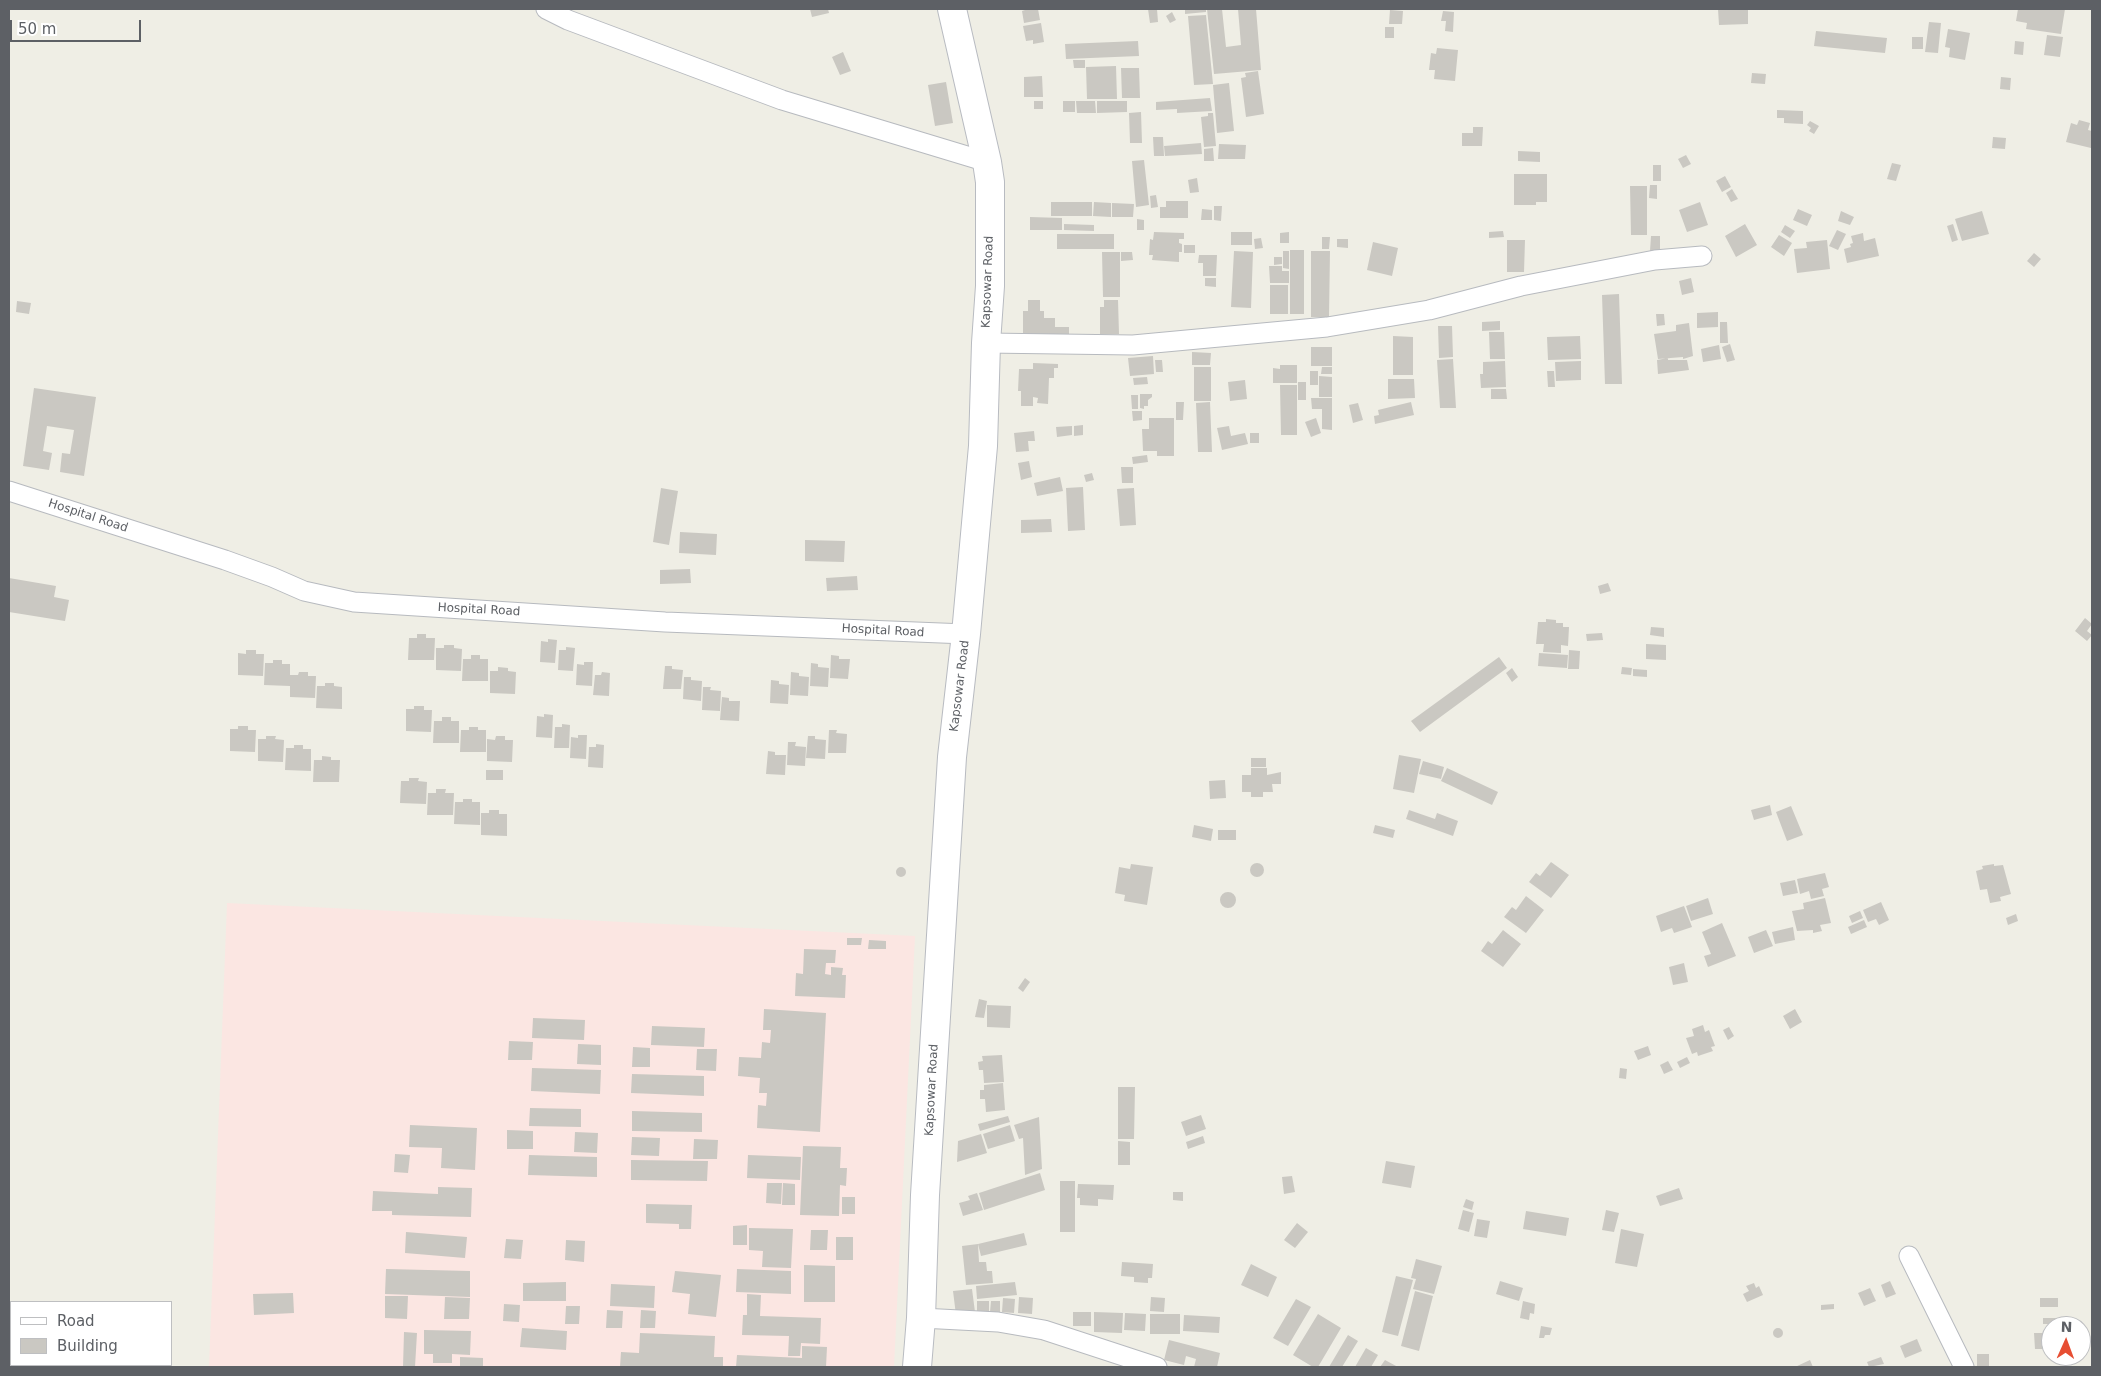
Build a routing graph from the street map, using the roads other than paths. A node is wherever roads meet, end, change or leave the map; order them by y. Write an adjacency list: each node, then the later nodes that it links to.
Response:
1 (546, 9): 3 (street)
2 (952, 9): 3 (main road, Kapsowar Road)
3 (987, 162): 5 (main road, Kapsowar Road)
4 (1702, 256): 5 (street)
5 (986, 343): 7 (main road, Kapsowar Road)
6 (9, 491): 7 (street, Hospital Road)
7 (966, 634): 9 (main road, Kapsowar Road)
8 (1909, 1256): 12 (street)
9 (921, 1318): 10 (main road, Kapsowar Road); 11 (street)
10 (917, 1367)
11 (1156, 1367)
12 (1964, 1367)

